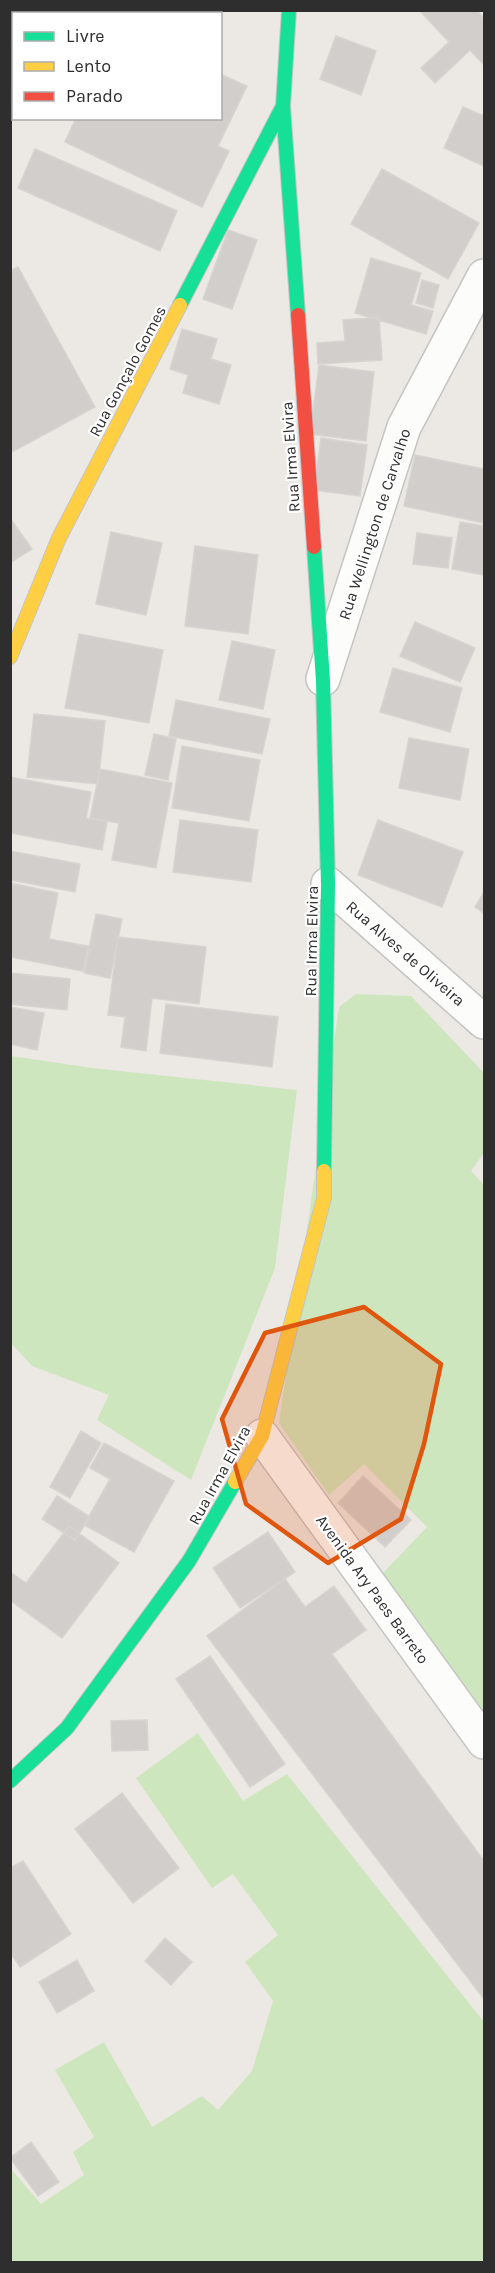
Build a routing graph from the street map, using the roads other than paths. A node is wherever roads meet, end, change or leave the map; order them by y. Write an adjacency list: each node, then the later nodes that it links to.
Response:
1 (289, 10): 2 (street, Rua Irma Elvira)
2 (283, 106): 4 (street, Rua Gonçalo Gomes); 5 (street, Rua Irma Elvira)
3 (484, 276): 5 (street, Rua Wellington de Carvalho)
4 (10, 657)
5 (322, 681): 6 (street, Rua Irma Elvira)
6 (328, 884): 7 (street, Rua Alves de Oliveira); 8 (street, Rua Irma Elvira)
7 (484, 1022)
8 (262, 1436): 9 (street, Avenida Ary Paes Barreto); 10 (street, Rua Irma Elvira)
9 (484, 1742)
10 (10, 1781)

